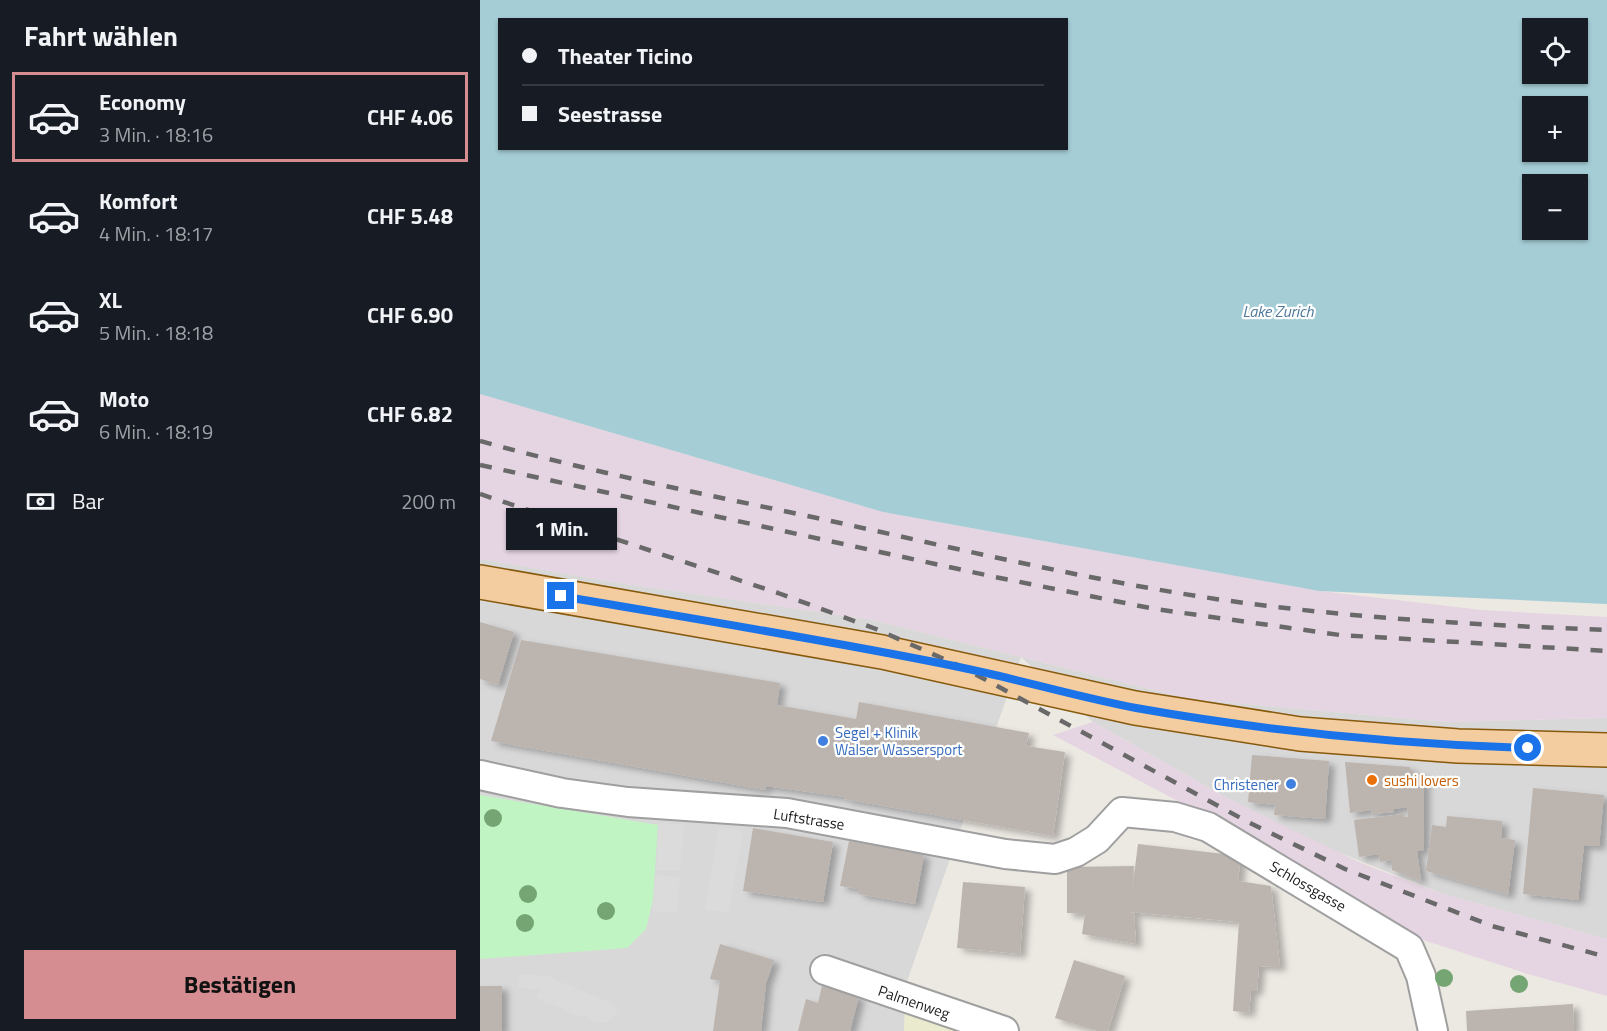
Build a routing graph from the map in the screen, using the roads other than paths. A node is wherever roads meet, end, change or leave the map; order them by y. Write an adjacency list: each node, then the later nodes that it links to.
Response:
1 (480, 582): 2 (main road)
2 (1607, 750)
3 (480, 775): 4 (street, Luftstrasse)
4 (1122, 812): 7 (street, Schlossgasse)
5 (825, 970): 6 (street, Palmenweg)
6 (1004, 1031)
7 (1432, 1031)

